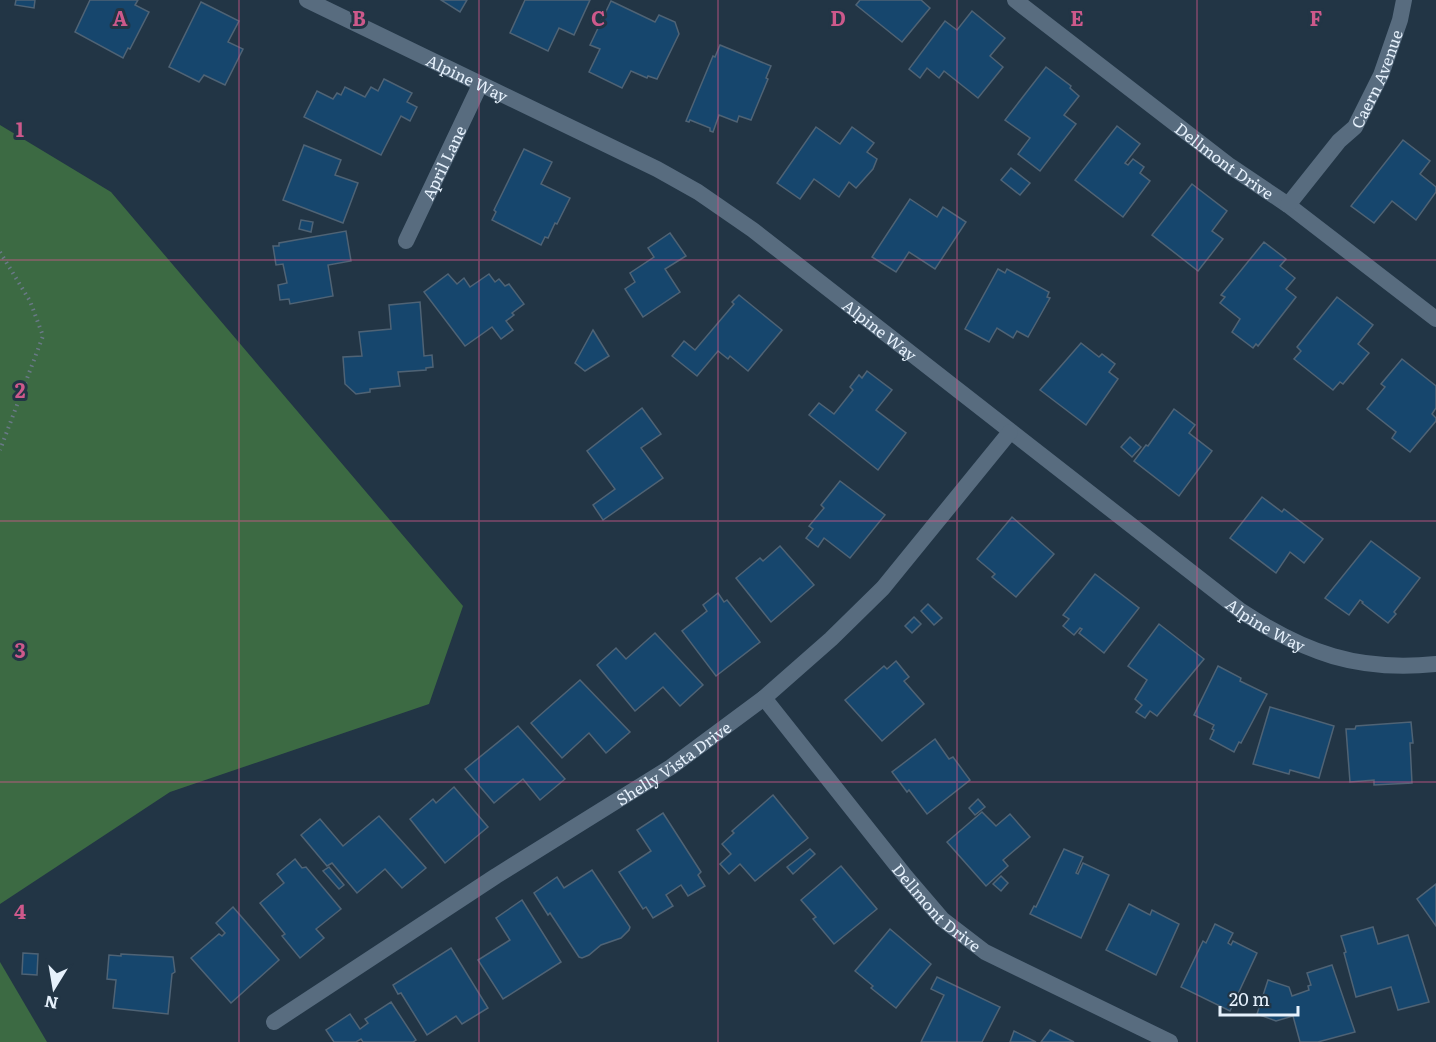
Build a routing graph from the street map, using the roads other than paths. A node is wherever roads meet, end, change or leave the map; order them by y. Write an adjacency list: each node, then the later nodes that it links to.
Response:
1 (307, 0): 4 (street, Alpine Way)
2 (1015, 0): 5 (street, Dellmont Drive)
3 (1404, 0): 5 (street, Caern Avenue)
4 (480, 85): 6 (street, April Lane); 8 (street, Alpine Way)
5 (1288, 205): 7 (street, Dellmont Drive)
6 (406, 241)
7 (1436, 319)
8 (1010, 432): 9 (street, Alpine Way); 10 (street, Shelly Vista Drive)
9 (1436, 664)
10 (764, 698): 11 (street, Shelly Vista Drive); 12 (street, Dellmont Drive)
11 (274, 1022)
12 (1170, 1042)

